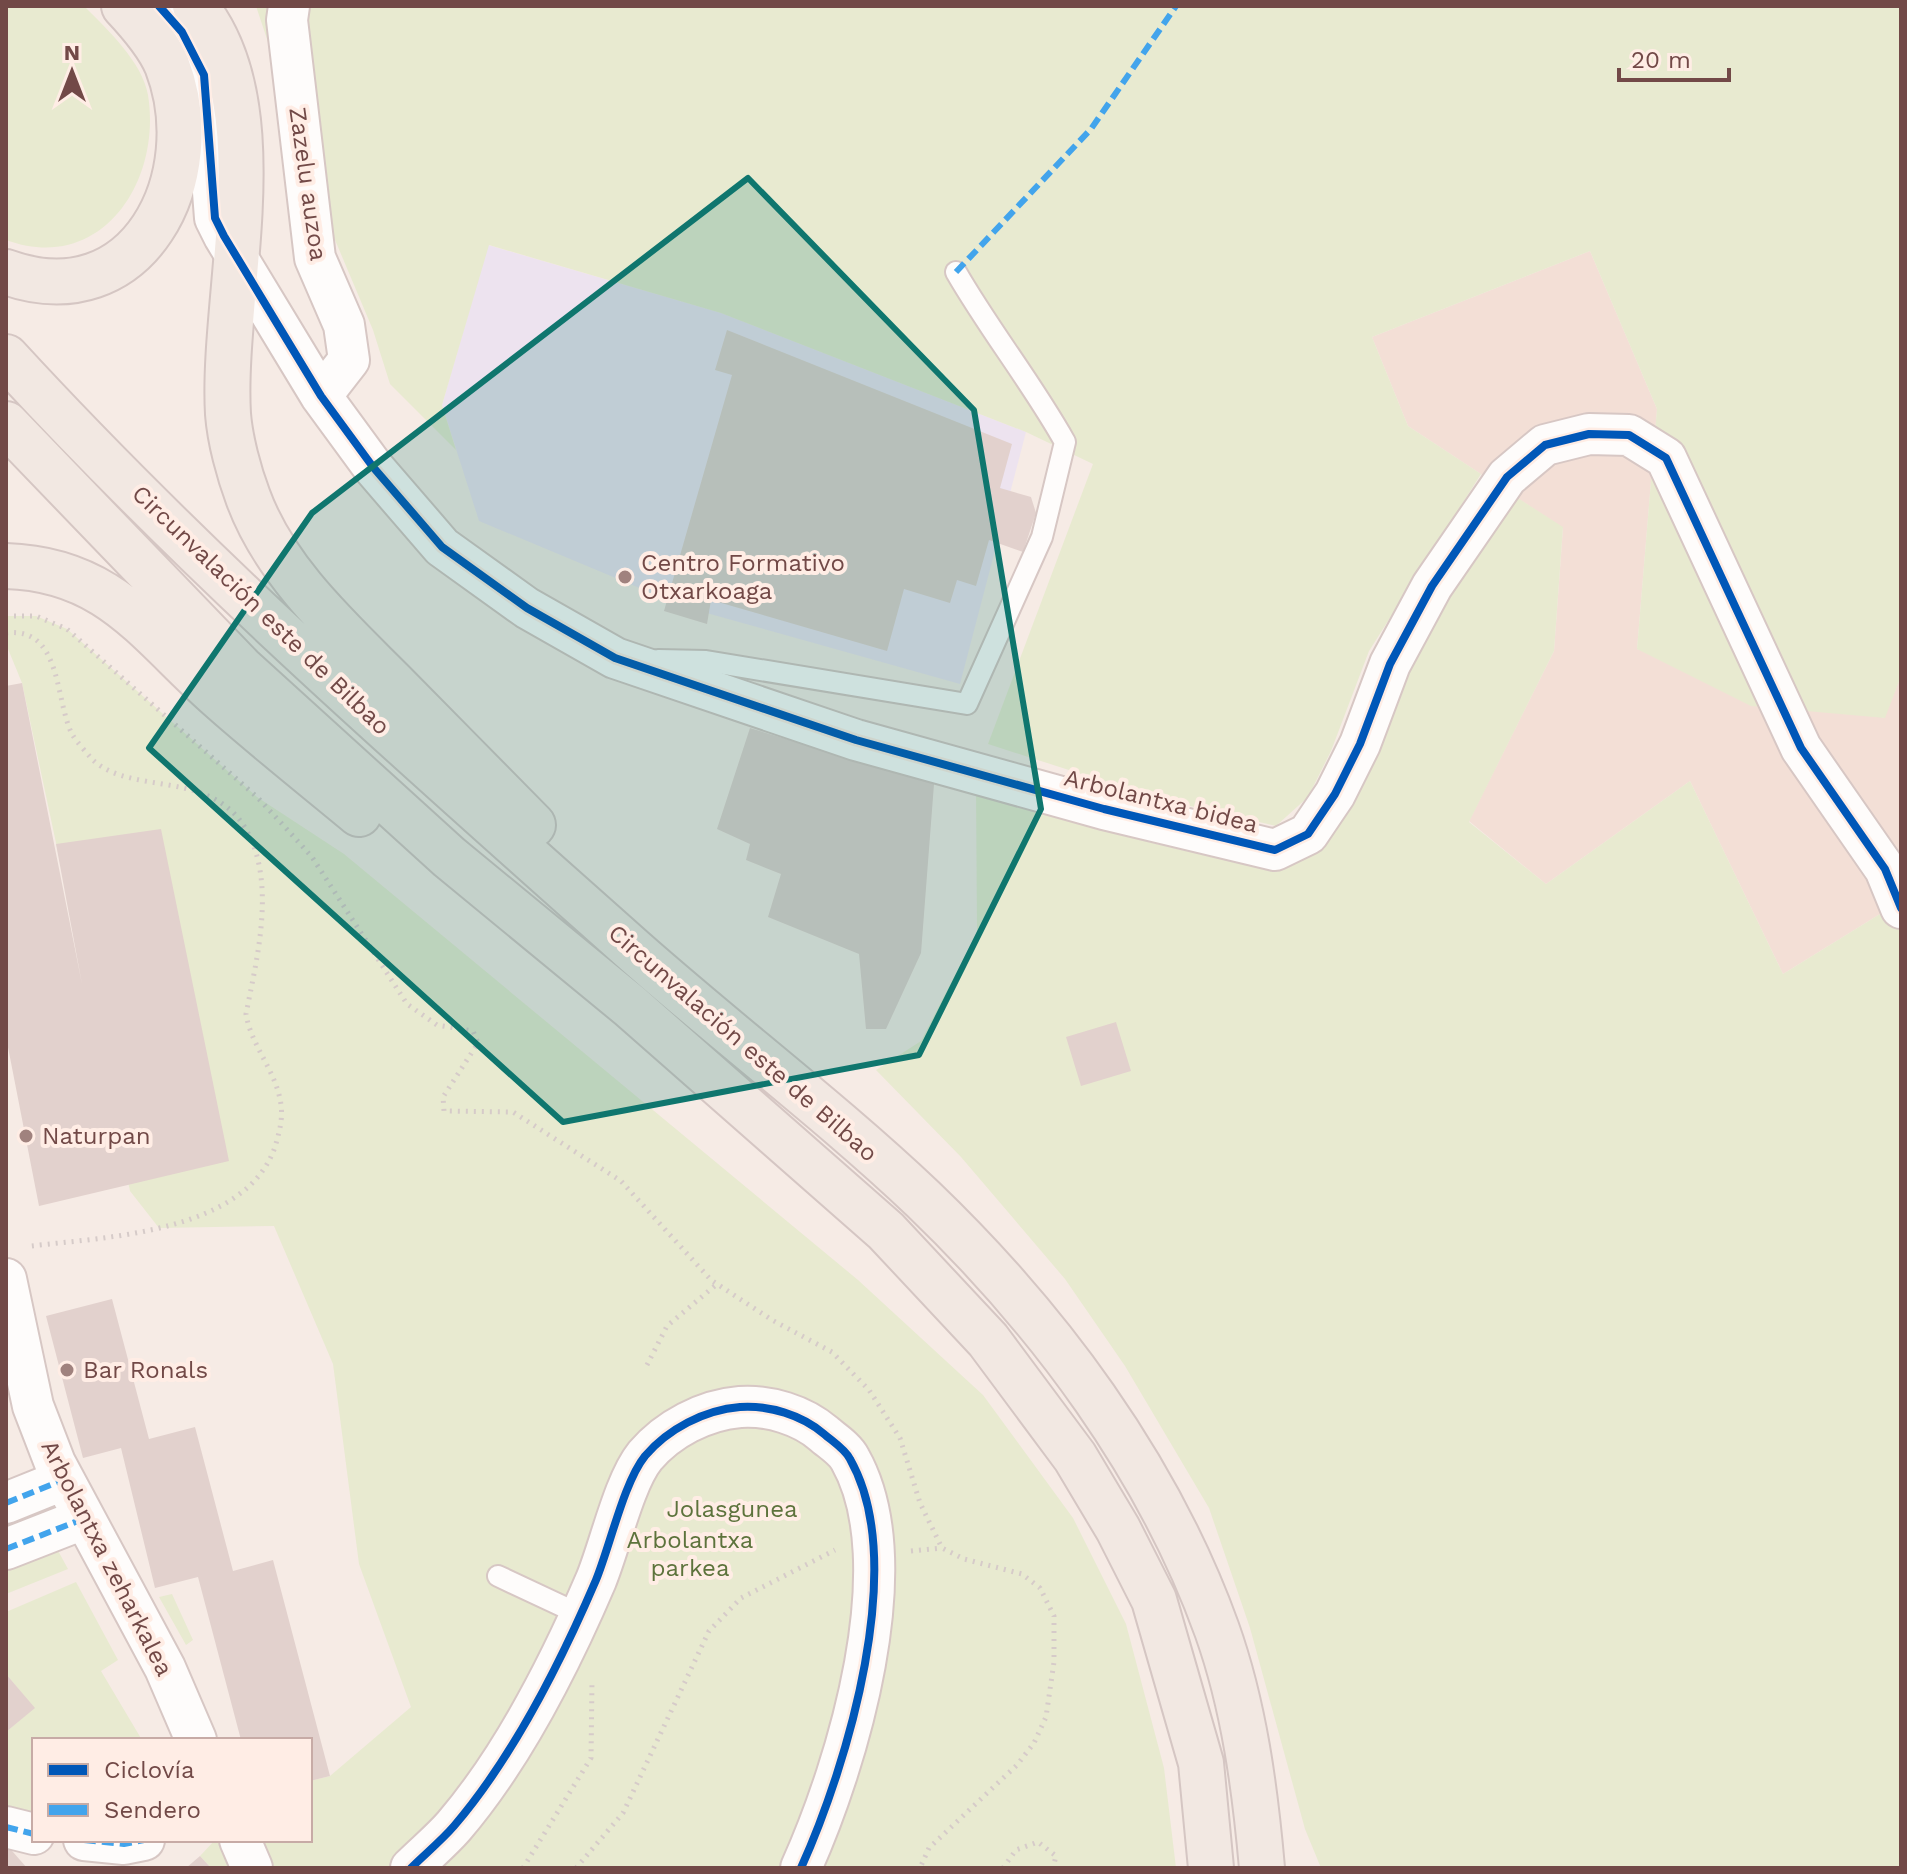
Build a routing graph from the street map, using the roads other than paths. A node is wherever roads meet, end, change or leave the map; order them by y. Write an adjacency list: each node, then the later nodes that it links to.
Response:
1 (124, 6): 7 (main road)
2 (159, 6): 6 (street)
3 (195, 6): 5 (main road)
4 (289, 6): 11 (street, Zazelu auzoa)
5 (241, 192): 6 (main road); 9 (street)
6 (237, 263): 9 (street); 16 (main road)
7 (6, 272)
8 (956, 272): 14 (lane)
9 (294, 350): 11 (street, Arbolantxa bidea)
10 (6, 357): 16 (main road, Circunvalación este de Bilbao)
11 (321, 396): 14 (street, Arbolantxa bidea)
12 (6, 424): 17 (main road, Circunvalación este de Bilbao)
13 (6, 566): 17 (main road)
14 (615, 658): 15 (street, Arbolantxa bidea)
15 (1901, 908)
16 (765, 1060): 35 (main road, Circunvalación este de Bilbao)
17 (709, 1078): 34 (main road, Circunvalación este de Bilbao)
18 (19, 1269): 19 (street, Arbolantxa zeharkalea)
19 (63, 1480): 20 (street); 21 (street, Arbolantxa zeharkalea)
20 (6, 1503)
21 (83, 1519): 22 (street); 25 (street, Arbolantxa zeharkalea)
22 (6, 1549)
23 (498, 1576): 24 (lane)
24 (579, 1614): 32 (street); 33 (street)
25 (195, 1738)
26 (6, 1827): 27 (street)
27 (32, 1834)
28 (104, 1842): 29 (street)
29 (134, 1842)
30 (241, 1842): 31 (street)
31 (252, 1868)
32 (411, 1868)
33 (801, 1868)
34 (1211, 1868)
35 (1262, 1868)

